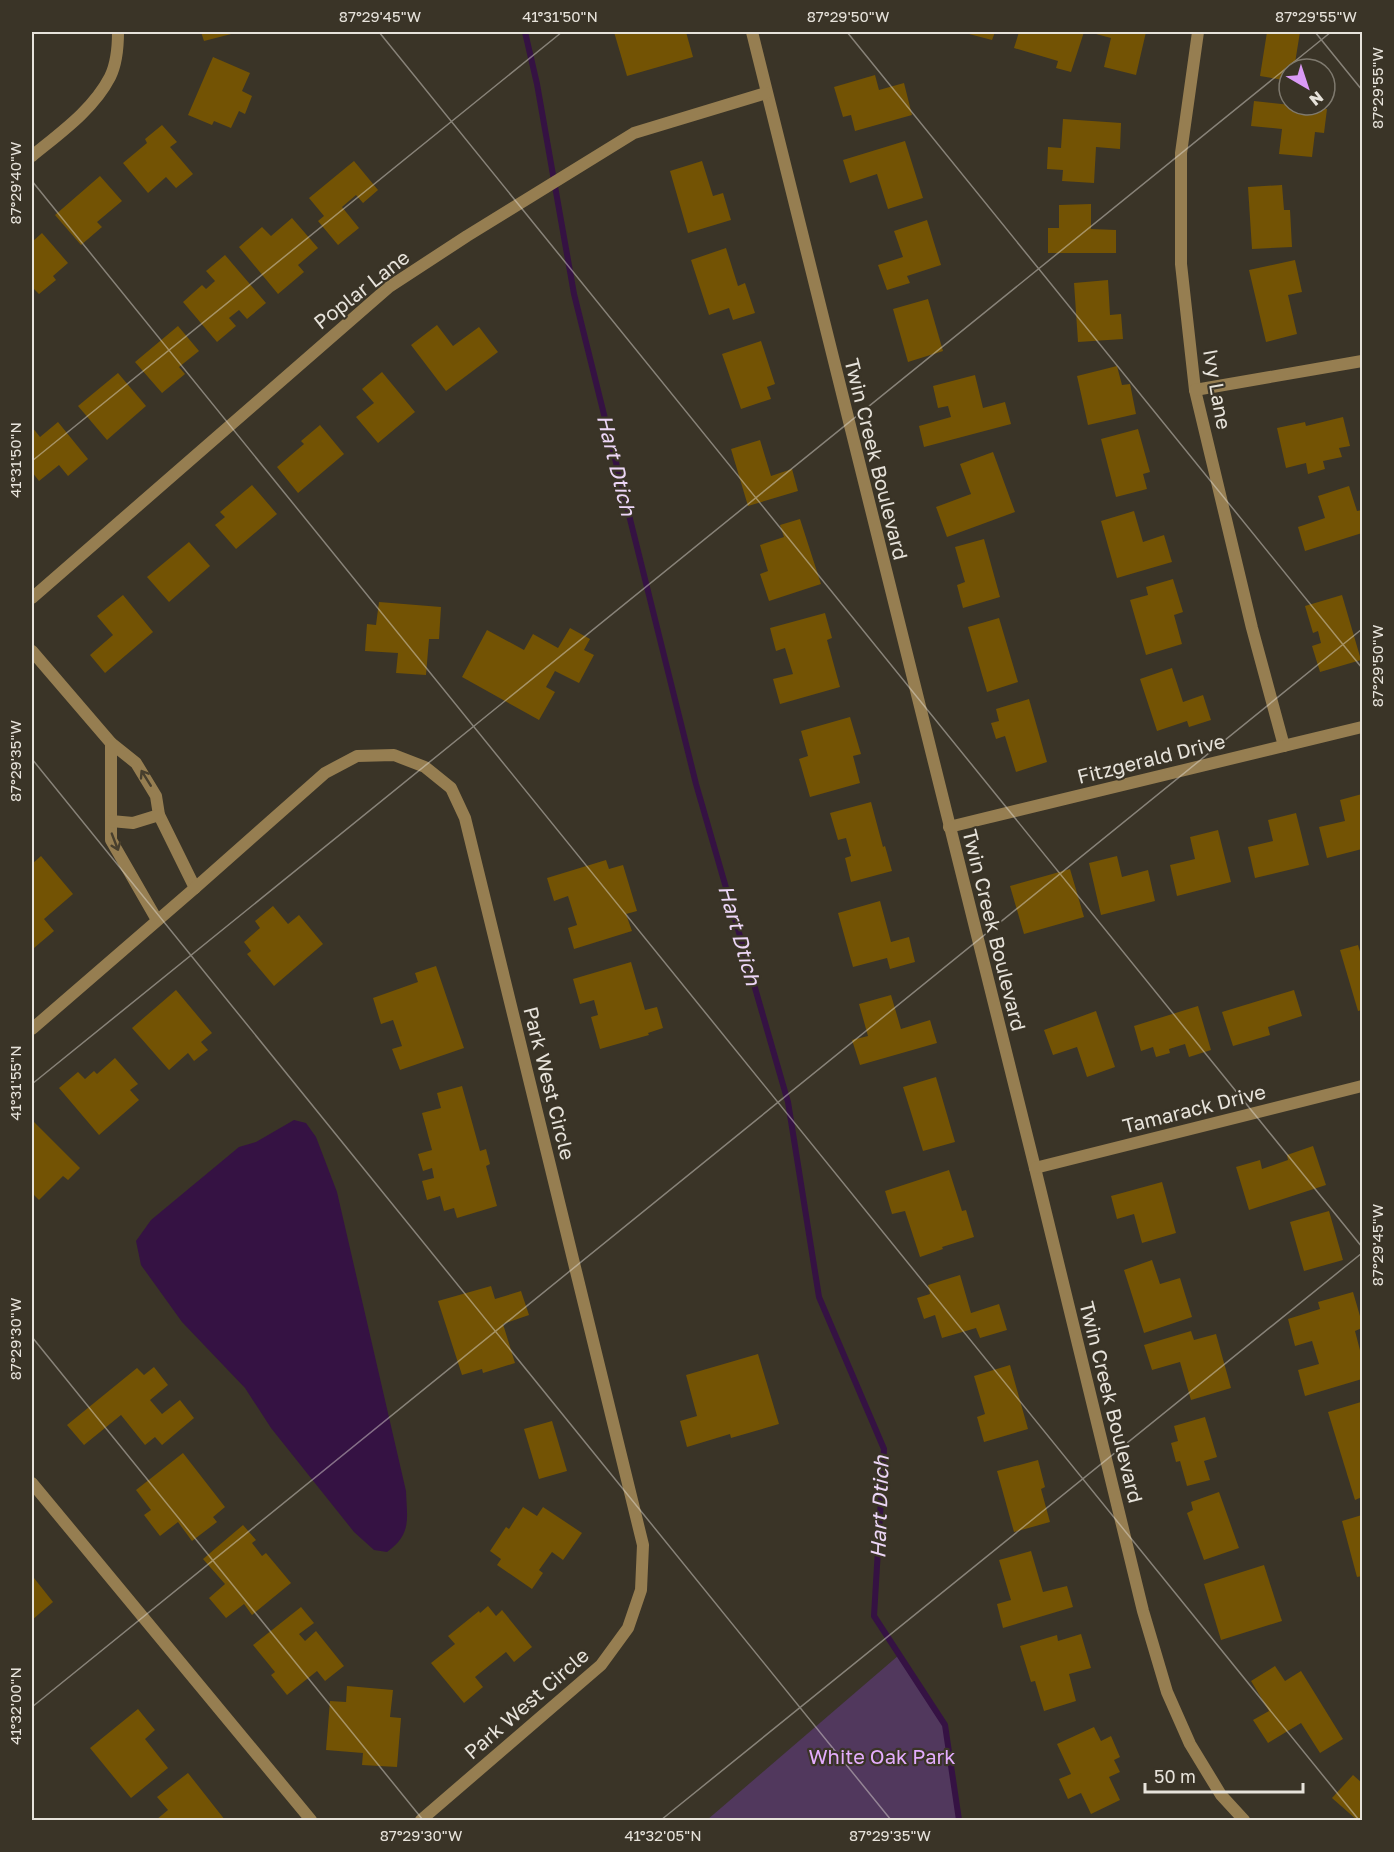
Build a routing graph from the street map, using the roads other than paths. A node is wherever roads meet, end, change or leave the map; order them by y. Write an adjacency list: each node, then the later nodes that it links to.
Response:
1 (118, 32): 5 (street)
2 (752, 32): 4 (street, Twin Creek Boulevard)
3 (1198, 32): 7 (street, Ivy Lane)
4 (766, 93): 8 (street, Poplar Lane); 15 (street, Twin Creek Boulevard)
5 (32, 156)
6 (1362, 361): 7 (street)
7 (1195, 390): 12 (street, Ivy Lane)
8 (32, 598)
9 (32, 651): 11 (street)
10 (1362, 727): 12 (street, Fitzgerald Drive)
11 (111, 743): 13 (street, one-way to 11); 14 (street)
12 (1284, 746): 15 (street, Fitzgerald Drive)
13 (159, 815): 14 (street); 16 (street)
14 (111, 821): 17 (street, one-way to 17)
15 (949, 827): 20 (street, Twin Creek Boulevard)
16 (195, 888): 17 (street, Park West Circle); 23 (street, Park West Circle)
17 (157, 920): 18 (street, Park West Circle)
18 (32, 1029)
19 (1362, 1086): 20 (street, Tamarack Drive)
20 (1035, 1168): 24 (street, Twin Creek Boulevard)
21 (32, 1483): 22 (street)
22 (311, 1821)
23 (421, 1821)
24 (1244, 1821)

